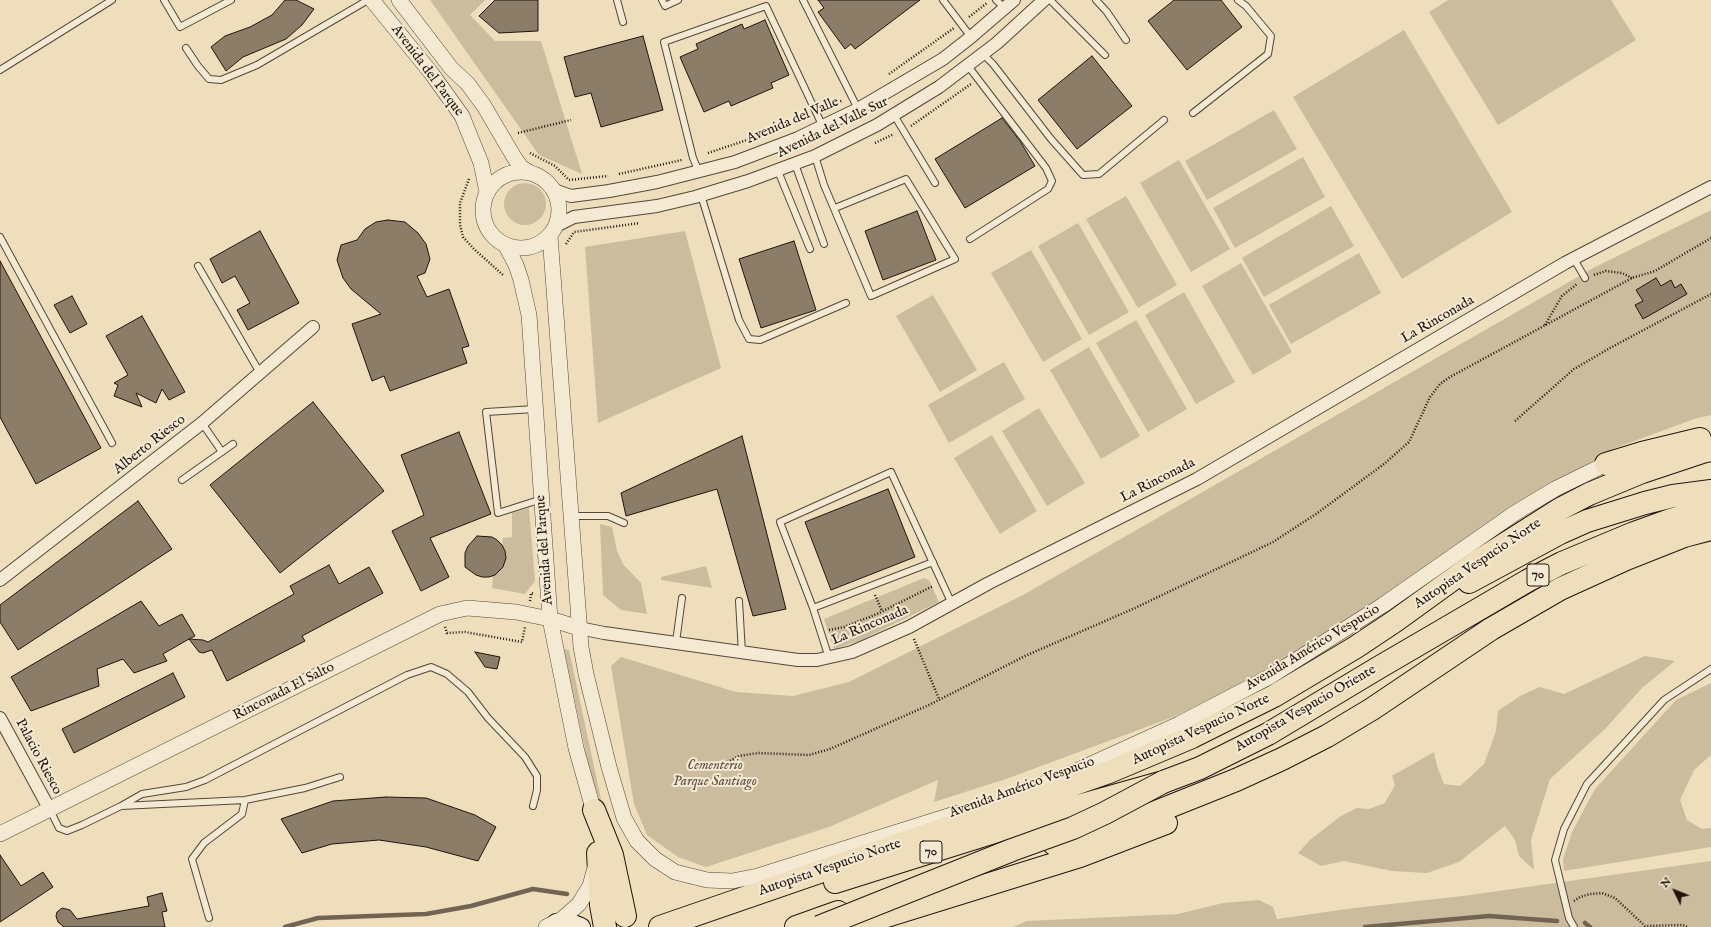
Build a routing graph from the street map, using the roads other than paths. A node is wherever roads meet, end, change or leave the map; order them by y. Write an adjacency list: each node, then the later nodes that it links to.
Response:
1 (112, 0): 24 (lane)
2 (164, 0): 3 (lane)
3 (231, 0)
4 (368, 0): 20 (lane)
5 (372, 0): 38 (street, Avenida del Parque)
6 (399, 0): 33 (street, Avenida del Parque)
7 (617, 0): 17 (lane)
8 (662, 0): 9 (lane)
9 (678, 0)
10 (803, 0): 25 (lane)
11 (943, 0): 18 (lane)
12 (1044, 0): 21 (street, Avenida del Valle Sur)
13 (1050, 0): 22 (lane)
14 (1096, 0): 19 (lane)
15 (1238, 0): 26 (lane)
16 (1005, 3): 18 (street, Avenida del Valle)
17 (623, 22)
18 (971, 37): 25 (street, Avenida del Valle)
19 (1126, 40)
20 (186, 48)
21 (983, 54): 23 (street, Avenida del Valle Sur); 28 (lane)
22 (1105, 55)
23 (968, 66): 27 (street, Avenida del Valle Sur); 43 (lane)
24 (0, 70)
25 (858, 109): 29 (street, Avenida del Valle)
26 (1193, 112)
27 (894, 115): 30 (street, Avenida del Valle Sur); 35 (lane)
28 (1164, 120)
29 (823, 127): 34 (street, Avenida del Valle); 34 (lane)
30 (815, 156): 31 (street, Avenida del Valle Sur); 40 (lane)
31 (795, 164): 32 (street, Avenida del Valle Sur); 44 (lane)
32 (778, 171): 39 (street, Avenida del Valle Sur); 46 (lane)
33 (529, 172): 37 (street); 38 (street)
34 (699, 172): 37 (street, Avenida del Valle)
35 (935, 183)
36 (1711, 188): 47 (street, La Rinconada)
37 (554, 190): 41 (street)
38 (487, 192): 45 (street)
39 (701, 195): 41 (street, Avenida del Valle Sur); 50 (lane)
40 (835, 208): 40 (lane)
41 (553, 231): 45 (street); 64 (street, Avenida del Parque)
42 (0, 237): 55 (lane)
43 (970, 239)
44 (824, 244)
45 (506, 246): 53 (street, Avenida del Parque)
46 (810, 249)
47 (1574, 259): 49 (lane); 71 (street, La Rinconada)
48 (198, 266): 52 (lane)
49 (1585, 278)
50 (846, 303)
51 (313, 327): 52 (street, Alberto Riesco)
52 (260, 373): 54 (street, Alberto Riesco)
53 (536, 409): 62 (street, Avenida del Parque); 62 (lane)
54 (202, 423): 58 (lane); 68 (street, Alberto Riesco)
55 (112, 443)
56 (233, 444): 58 (lane)
57 (1709, 446): 59 (highway); 74 (highway, Autopista Vespucio Norte)
58 (222, 452): 60 (lane)
59 (1606, 464): 85 (street, Avenida Américo Vespucio)
60 (182, 480)
61 (1711, 491): 74 (highway, 70)
62 (542, 499): 73 (street, Avenida del Parque)
63 (1711, 508): 83 (highway, Autopista Vespucio Oriente / 70)
64 (571, 516): 65 (lane); 75 (street, Avenida del Parque)
65 (624, 523)
66 (1711, 528): 81 (highway)
67 (932, 562): 71 (lane); 72 (lane); 72 (lane)
68 (0, 580)
69 (682, 598): 76 (lane)
70 (739, 601): 77 (lane)
71 (952, 604): 78 (street, La Rinconada)
72 (813, 608): 78 (lane)
73 (550, 619): 75 (street, Rinconada El Salto); 88 (street, Rinconada El Salto); 89 (street, Avenida del Parque)
74 (1395, 621): 95 (highway, Autopista Vespucio Norte / 70)
75 (579, 628): 76 (street, La Rinconada); 85 (street, Avenida del Parque)
76 (676, 642): 77 (street, La Rinconada)
77 (742, 653): 78 (street, La Rinconada)
78 (829, 658)
79 (1711, 670): 102 (lane)
80 (0, 718): 88 (street, Palacio Riesco)
81 (1327, 736): 99 (highway); 101 (highway)
82 (340, 777): 84 (lane)
83 (1163, 782): 98 (highway, Autopista Vespucio Oriente / 70, bridge); 100 (highway, bridge)
84 (245, 800): 86 (lane); 93 (lane)
85 (619, 803)
86 (121, 806): 87 (lane); 88 (lane)
87 (533, 806)
88 (50, 810): 90 (street, Rinconada El Salto)
89 (594, 810): 91 (street, Avenida del Parque); 92 (highway)
90 (0, 834)
91 (598, 853): 94 (street); 97 (highway)
92 (625, 916)
93 (209, 918)
94 (551, 925): 96 (main road)
95 (661, 926)
96 (581, 927)
97 (605, 927)
98 (701, 927)
99 (796, 927)
100 (819, 927)
101 (851, 927)
102 (1574, 927)

